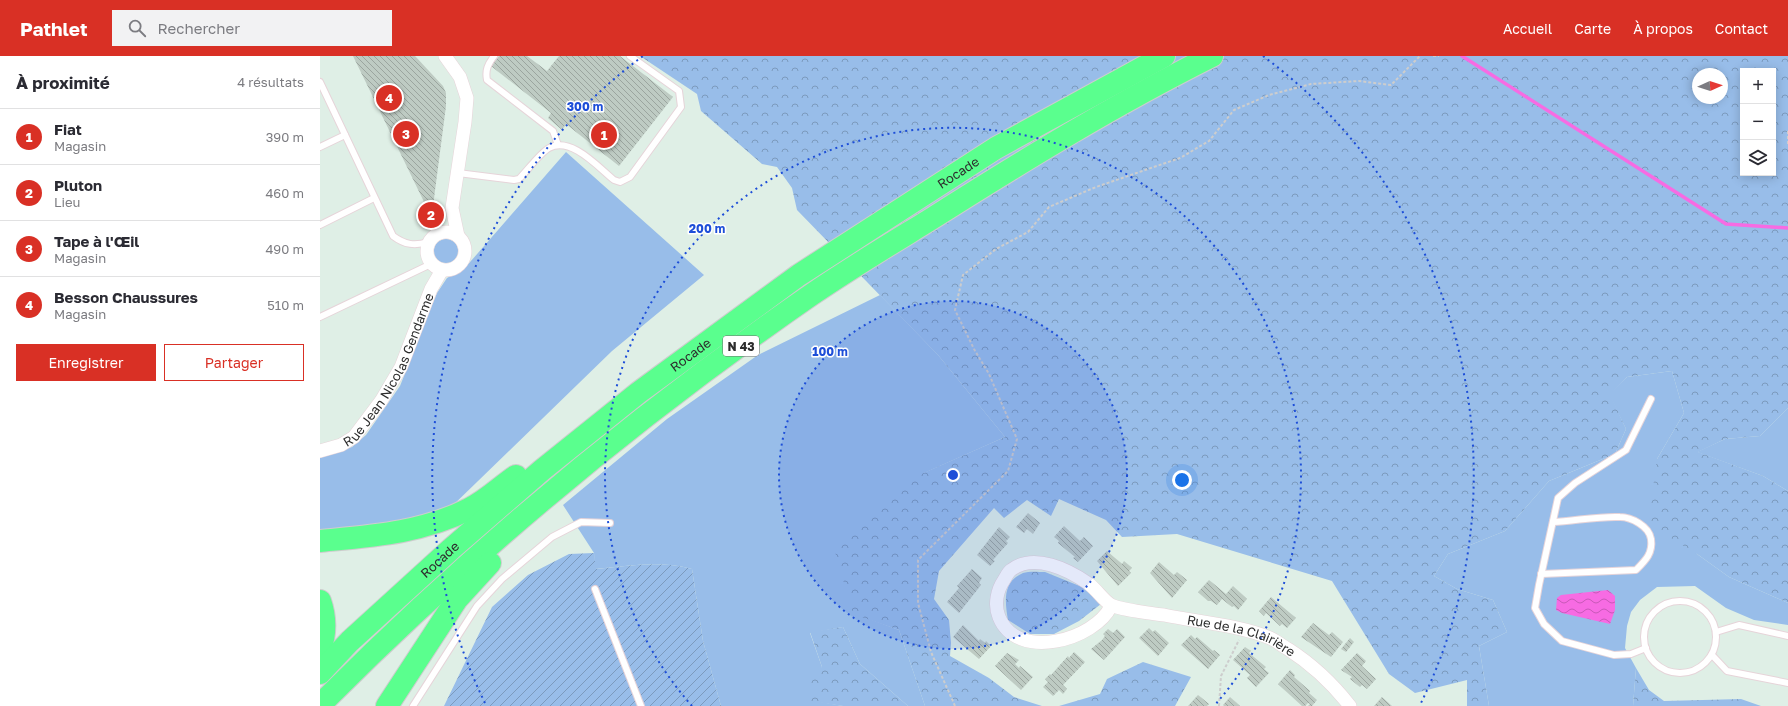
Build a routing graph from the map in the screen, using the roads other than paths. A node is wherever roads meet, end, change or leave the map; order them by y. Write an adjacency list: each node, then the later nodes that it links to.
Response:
1 (445, 56): 10 (street)
2 (494, 56): 8 (lane)
3 (630, 56): 8 (lane)
4 (1164, 56): 19 (highway, Rocade / N 43)
5 (1212, 56): 22 (highway, N 43)
6 (320, 82): 7 (lane)
7 (345, 135): 9 (lane); 11 (lane)
8 (558, 145): 10 (lane)
9 (320, 147)
10 (458, 174): 12 (street)
11 (374, 198): 13 (lane); 16 (lane)
12 (452, 208): 14 (street); 15 (street)
13 (320, 225)
14 (441, 232): 15 (street); 16 (street)
15 (458, 236): 17 (street)
16 (428, 242): 17 (street)
17 (437, 267): 18 (lane); 21 (street, Rue Jean Nicolas Gendarme)
18 (320, 317)
19 (638, 393): 25 (highway); 35 (highway, Rocade / N 43)
20 (1651, 399): 23 (lane)
21 (320, 451)
22 (580, 470): 37 (highway, N 43); 38 (highway)
23 (1553, 522): 26 (lane); 26 (lane)
24 (610, 523): 39 (lane)
25 (320, 541)
26 (1541, 574): 32 (lane)
27 (595, 588): 40 (lane)
28 (320, 601): 33 (highway)
29 (1111, 606): 29 (street); 41 (street, Rue de la Clairière)
30 (1716, 632): 31 (lane); 32 (lane); 34 (lane)
31 (1788, 636)
32 (1646, 648): 34 (lane)
33 (320, 650)
34 (1712, 655): 36 (lane)
35 (320, 673)
36 (1788, 682)
37 (320, 705)
38 (387, 706)
39 (413, 706)
40 (641, 706)
41 (1350, 706)

